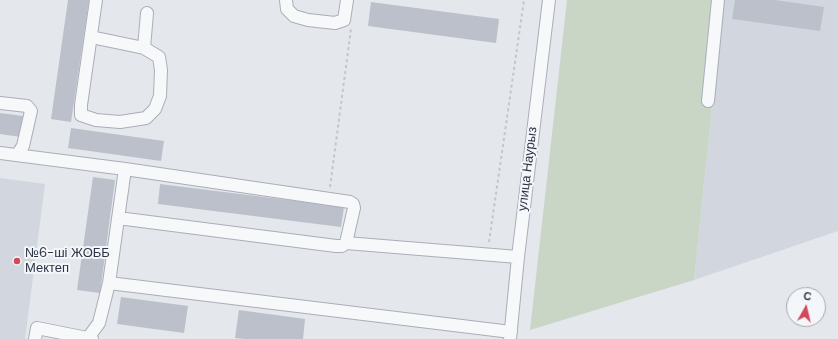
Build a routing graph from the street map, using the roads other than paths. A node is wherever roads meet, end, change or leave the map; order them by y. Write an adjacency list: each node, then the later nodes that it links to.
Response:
1 (96, 0): 7 (street)
2 (286, 0): 3 (street)
3 (347, 0)
4 (550, 0): 16 (street, улица Наурыз)
5 (718, 0): 9 (street)
6 (147, 14): 8 (street)
7 (91, 37): 8 (street); 8 (street)
8 (144, 48)
9 (708, 101)
10 (0, 102): 12 (street)
11 (0, 153): 12 (street)
12 (17, 155): 13 (street)
13 (125, 168): 14 (street); 15 (street)
14 (118, 218): 15 (street); 17 (street)
15 (346, 243): 16 (street)
16 (518, 257): 18 (street, улица Наурыз)
17 (109, 283): 18 (street); 20 (street)
18 (511, 336)
19 (35, 339): 20 (street)
20 (90, 339)

